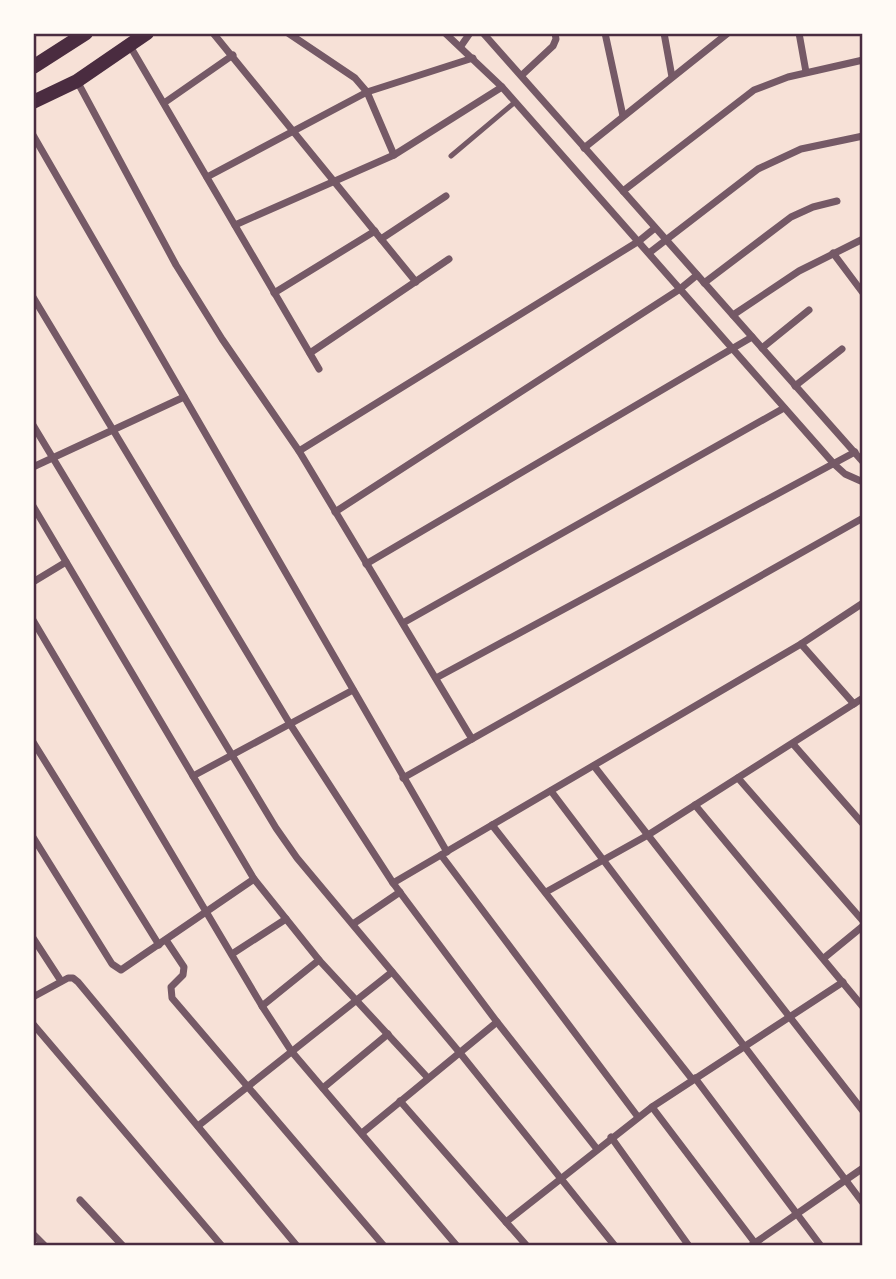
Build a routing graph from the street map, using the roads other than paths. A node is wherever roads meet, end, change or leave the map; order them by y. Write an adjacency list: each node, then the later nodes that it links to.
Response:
1 (86, 33): 18 (main road)
2 (147, 33): 13 (main road)
3 (213, 33): 15 (street)
4 (288, 33): 24 (street)
5 (445, 33): 14 (street)
6 (470, 33): 14 (street)
7 (483, 33): 20 (street)
8 (555, 33): 20 (street)
9 (605, 33): 28 (street)
10 (664, 33): 21 (street)
11 (799, 33): 19 (street)
12 (726, 34): 21 (street)
13 (130, 46): 22 (main road); 27 (street)
14 (461, 46): 16 (street)
15 (233, 55): 27 (street); 29 (street)
16 (473, 58): 23 (street); 24 (street)
17 (863, 60): 19 (street)
18 (33, 67)
19 (806, 72): 37 (street)
20 (522, 75): 32 (street)
21 (672, 78): 28 (street)
22 (76, 81): 25 (main road); 70 (street)
23 (502, 87): 26 (street); 33 (street)
24 (367, 92): 29 (street); 33 (street)
25 (33, 102)
26 (515, 102): 34 (lane); 46 (street)
27 (164, 103): 35 (street)
28 (623, 117): 32 (street)
29 (294, 132): 35 (street); 36 (street)
30 (33, 135): 66 (street)
31 (863, 136): 45 (street)
32 (584, 148): 37 (street)
33 (394, 155): 36 (street)
34 (451, 156)
35 (207, 177): 40 (street)
36 (335, 181): 40 (street); 42 (street)
37 (623, 191): 41 (street)
38 (446, 196): 43 (street)
39 (837, 201): 52 (street)
40 (235, 225): 54 (street)
41 (655, 228): 45 (street); 46 (street)
42 (375, 231): 43 (street); 54 (street)
43 (381, 239): 51 (street)
44 (863, 239): 48 (street)
45 (666, 240): 47 (street); 50 (street)
46 (639, 241): 47 (street); 70 (street)
47 (649, 253): 53 (street)
48 (833, 253): 55 (street); 58 (street)
49 (449, 259): 51 (street)
50 (697, 275): 52 (street); 53 (street)
51 (416, 282): 63 (street)
52 (704, 283): 58 (street)
53 (680, 289): 62 (street); 78 (street)
54 (274, 293): 63 (street)
55 (863, 293)
56 (33, 297): 69 (street)
57 (809, 310): 60 (street)
58 (733, 315): 59 (street)
59 (752, 337): 60 (street); 62 (street)
60 (762, 348): 65 (street)
61 (842, 349): 65 (street)
62 (732, 350): 67 (street); 81 (street)
63 (310, 353): 64 (street)
64 (319, 369)
65 (795, 386): 71 (street)
66 (184, 397): 69 (street); 88 (street)
67 (784, 408): 74 (street); 85 (street)
68 (33, 425): 72 (street)
69 (114, 430): 72 (street); 90 (street)
70 (299, 451): 78 (street)
71 (855, 452): 73 (street); 74 (street)
72 (53, 458): 75 (street); 94 (street)
73 (863, 462)
74 (834, 464): 76 (street); 87 (street)
75 (33, 467)
76 (863, 482)
77 (33, 506): 80 (street)
78 (335, 512): 81 (street)
79 (863, 518): 91 (street)
80 (66, 562): 82 (street); 96 (street)
81 (366, 565): 85 (street)
82 (33, 582)
83 (863, 603): 86 (street)
84 (33, 620): 111 (street)
85 (403, 623): 87 (street)
86 (801, 644): 89 (street); 95 (street)
87 (436, 678): 91 (street)
88 (353, 690): 90 (street); 97 (street)
89 (860, 701): 93 (street)
90 (289, 724): 94 (street); 108 (street)
91 (472, 739): 97 (street)
92 (33, 742): 118 (street)
93 (793, 744): 98 (street); 101 (street)
94 (232, 755): 96 (street); 114 (street)
95 (594, 766): 99 (street); 103 (street)
96 (193, 776): 107 (street)
97 (403, 778): 105 (street)
98 (738, 778): 100 (street); 113 (street)
99 (551, 791): 102 (street); 106 (street)
100 (695, 805): 103 (street); 120 (street)
101 (863, 824)
102 (492, 825): 105 (street); 110 (street)
103 (648, 835): 106 (street); 129 (street)
104 (33, 837): 118 (street)
105 (444, 853): 108 (street); 143 (street)
106 (604, 860): 110 (street); 133 (street)
107 (254, 879): 111 (street); 112 (street)
108 (393, 883): 109 (street)
109 (400, 892): 114 (street); 130 (street)
110 (546, 892): 137 (street)
111 (207, 912): 117 (street); 119 (street)
112 (286, 919): 119 (street); 121 (street)
113 (863, 921)
114 (353, 924): 122 (street)
115 (863, 926): 120 (street)
116 (33, 938): 123 (street)
117 (166, 940): 118 (street); 138 (street)
118 (159, 945)
119 (232, 954): 127 (street)
120 (824, 958): 124 (street)
121 (320, 960): 126 (street); 127 (street)
122 (392, 972): 126 (street); 135 (street)
123 (61, 981): 125 (street); 144 (street)
124 (843, 982): 128 (street); 129 (street)
125 (33, 997)
126 (357, 1000): 132 (street); 134 (street)
127 (262, 1006): 134 (street)
128 (863, 1007)
129 (789, 1017): 133 (street); 142 (street)
130 (497, 1022): 135 (street); 147 (street)
131 (33, 1024): 159 (street)
132 (388, 1034): 136 (street); 139 (street)
133 (744, 1046): 137 (street); 150 (street)
134 (292, 1052): 138 (street); 139 (street)
135 (460, 1053): 136 (street); 149 (street)
136 (428, 1078): 140 (street)
137 (693, 1078): 141 (street); 153 (street)
138 (248, 1087): 144 (street); 161 (street)
139 (323, 1088): 145 (street)
140 (400, 1101): 145 (street); 154 (street)
141 (652, 1107): 143 (street); 156 (street)
142 (863, 1111)
143 (638, 1117): 146 (street)
144 (198, 1126): 160 (street)
145 (362, 1133): 162 (street)
146 (611, 1137): 147 (street); 165 (street)
147 (597, 1149): 149 (street)
148 (863, 1168): 150 (street)
149 (561, 1178): 154 (street); 164 (street)
150 (846, 1180): 152 (street); 153 (street)
151 (80, 1200): 158 (street)
152 (863, 1203)
153 (797, 1214): 156 (street); 166 (street)
154 (506, 1222): 163 (street)
155 (33, 1234): 157 (street)
156 (753, 1245)
157 (45, 1246)
158 (123, 1246)
159 (222, 1246)
160 (297, 1246)
161 (384, 1246)
162 (457, 1246)
163 (527, 1246)
164 (615, 1246)
165 (689, 1246)
166 (821, 1246)

